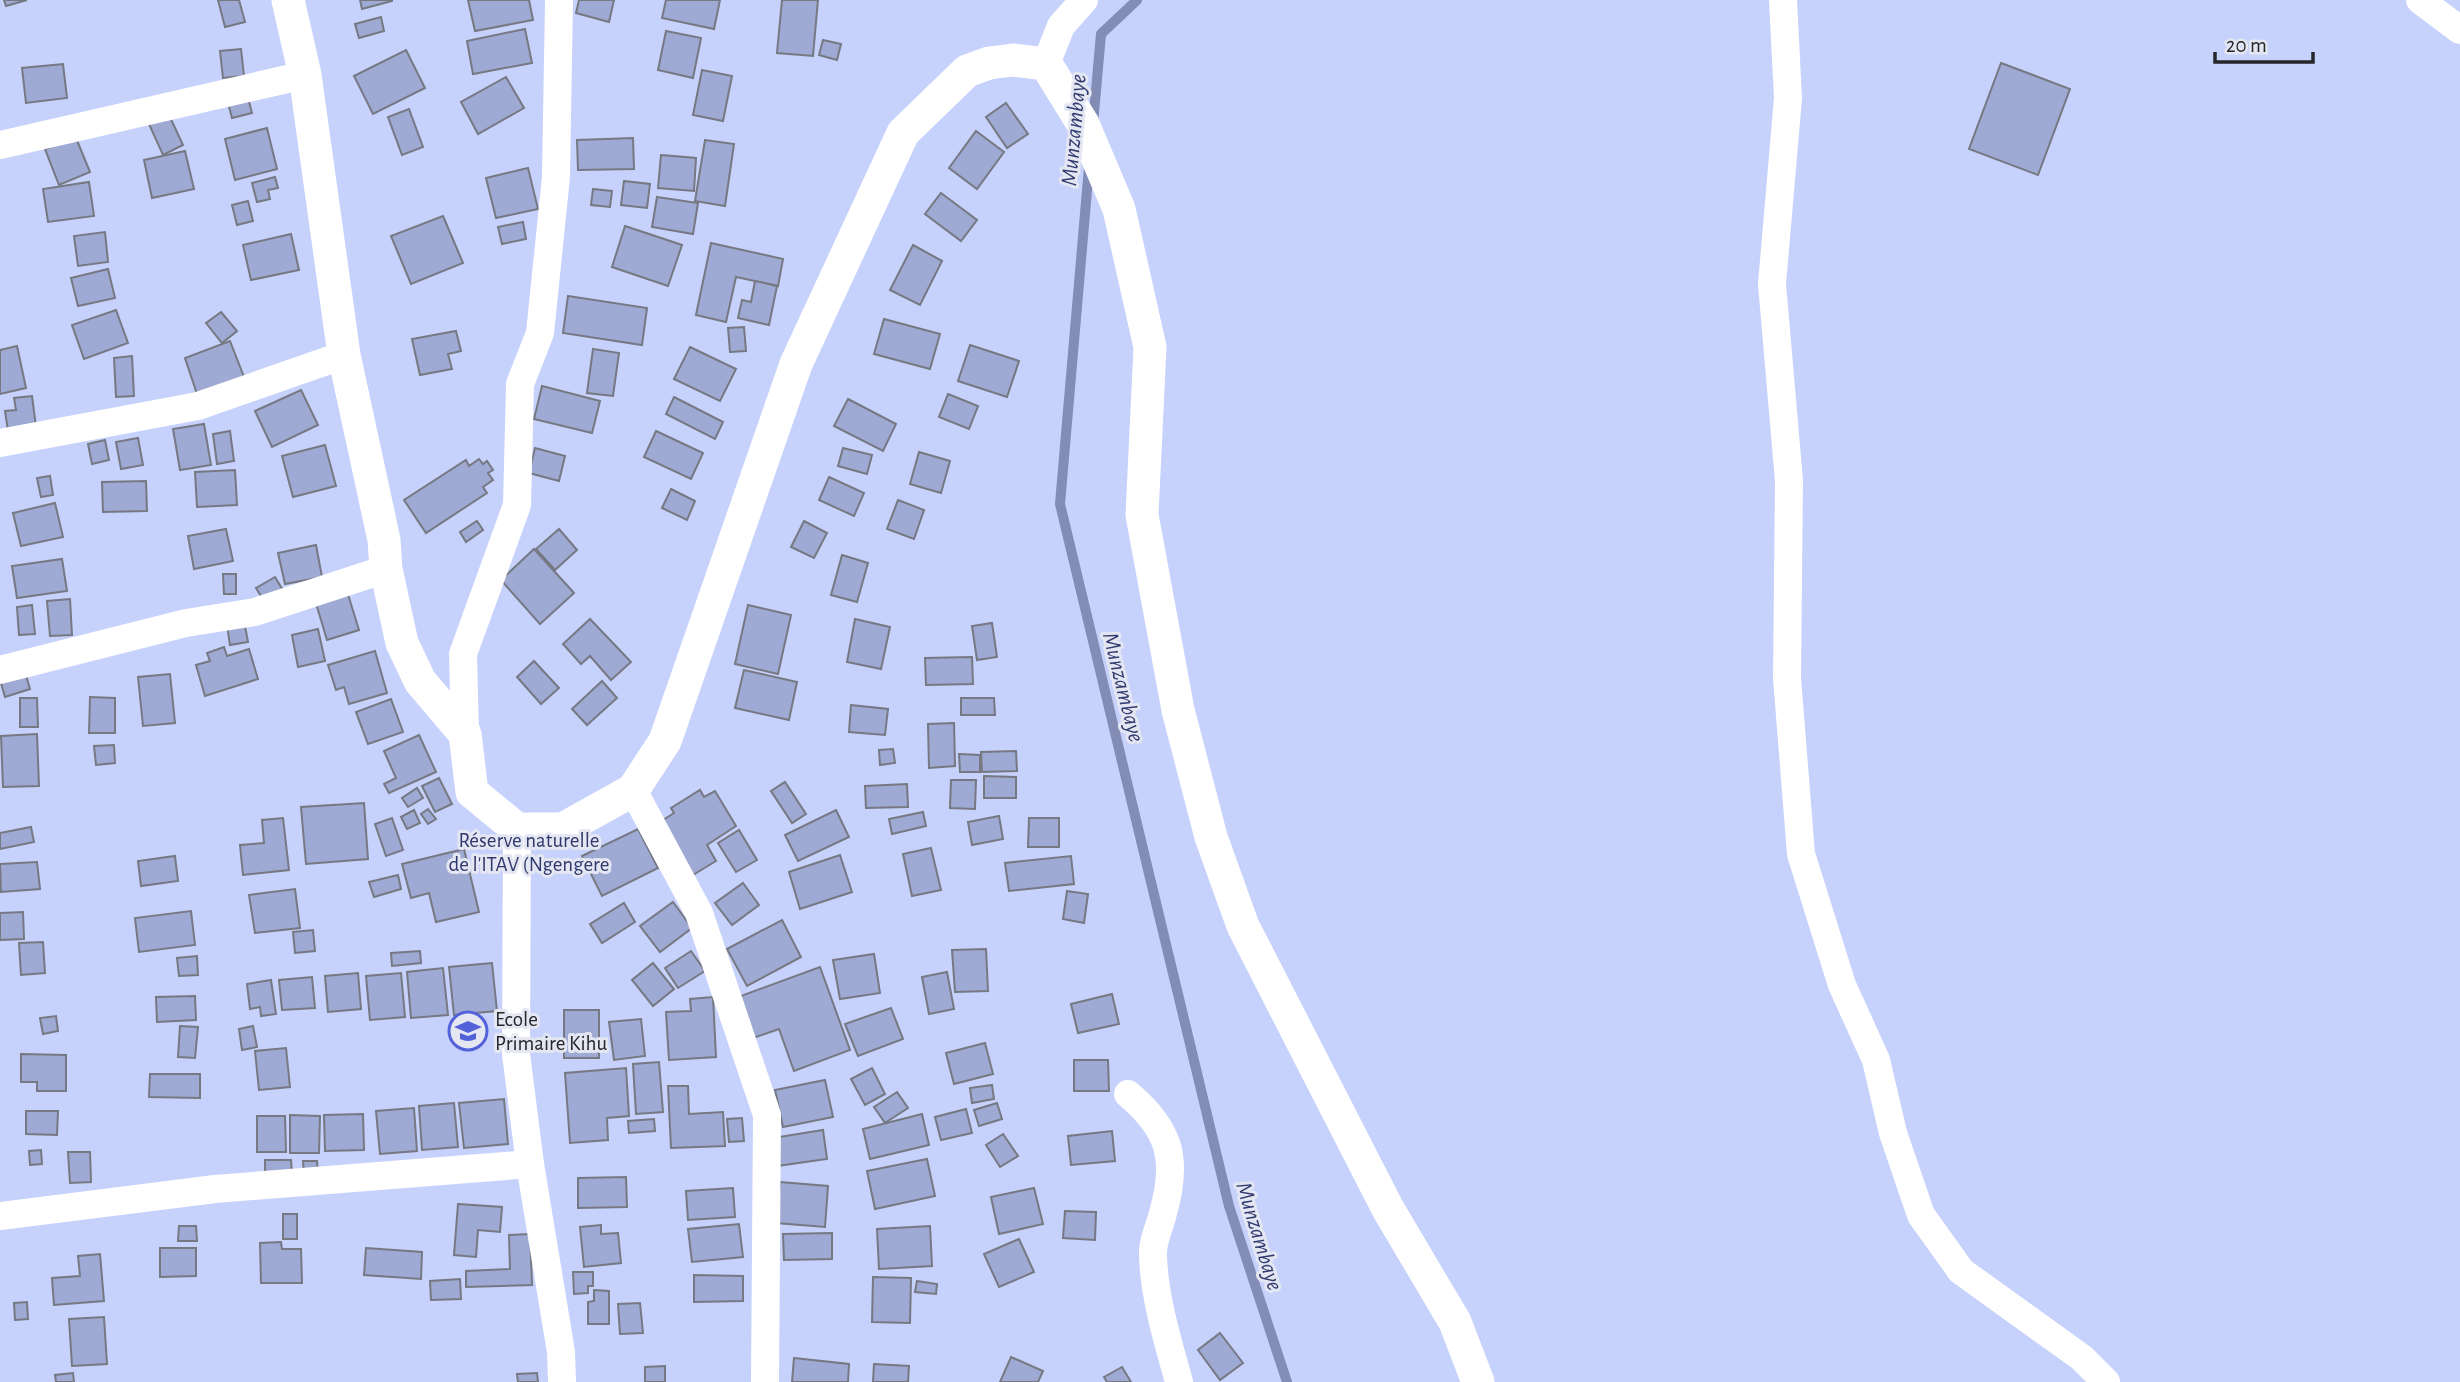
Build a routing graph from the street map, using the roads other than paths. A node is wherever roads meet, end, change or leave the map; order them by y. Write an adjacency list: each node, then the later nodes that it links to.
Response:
1 (288, 0): 8 (street)
2 (559, 0): 14 (street)
3 (1084, 0): 7 (street)
4 (1783, 0): 24 (street)
5 (2420, 0): 6 (street)
6 (2460, 30)
7 (1046, 64): 15 (street); 23 (street)
8 (305, 75): 9 (street); 10 (street)
9 (0, 145)
10 (344, 355): 11 (street); 12 (street)
11 (0, 443)
12 (386, 569): 13 (street); 14 (street)
13 (0, 670)
14 (465, 734): 16 (street)
15 (633, 790): 16 (street); 21 (street)
16 (517, 829): 18 (street)
17 (1128, 1094): 22 (street)
18 (530, 1164): 19 (street); 20 (street)
19 (0, 1216)
20 (562, 1382)
21 (765, 1382)
22 (1179, 1382)
23 (1478, 1382)
24 (2106, 1382)

